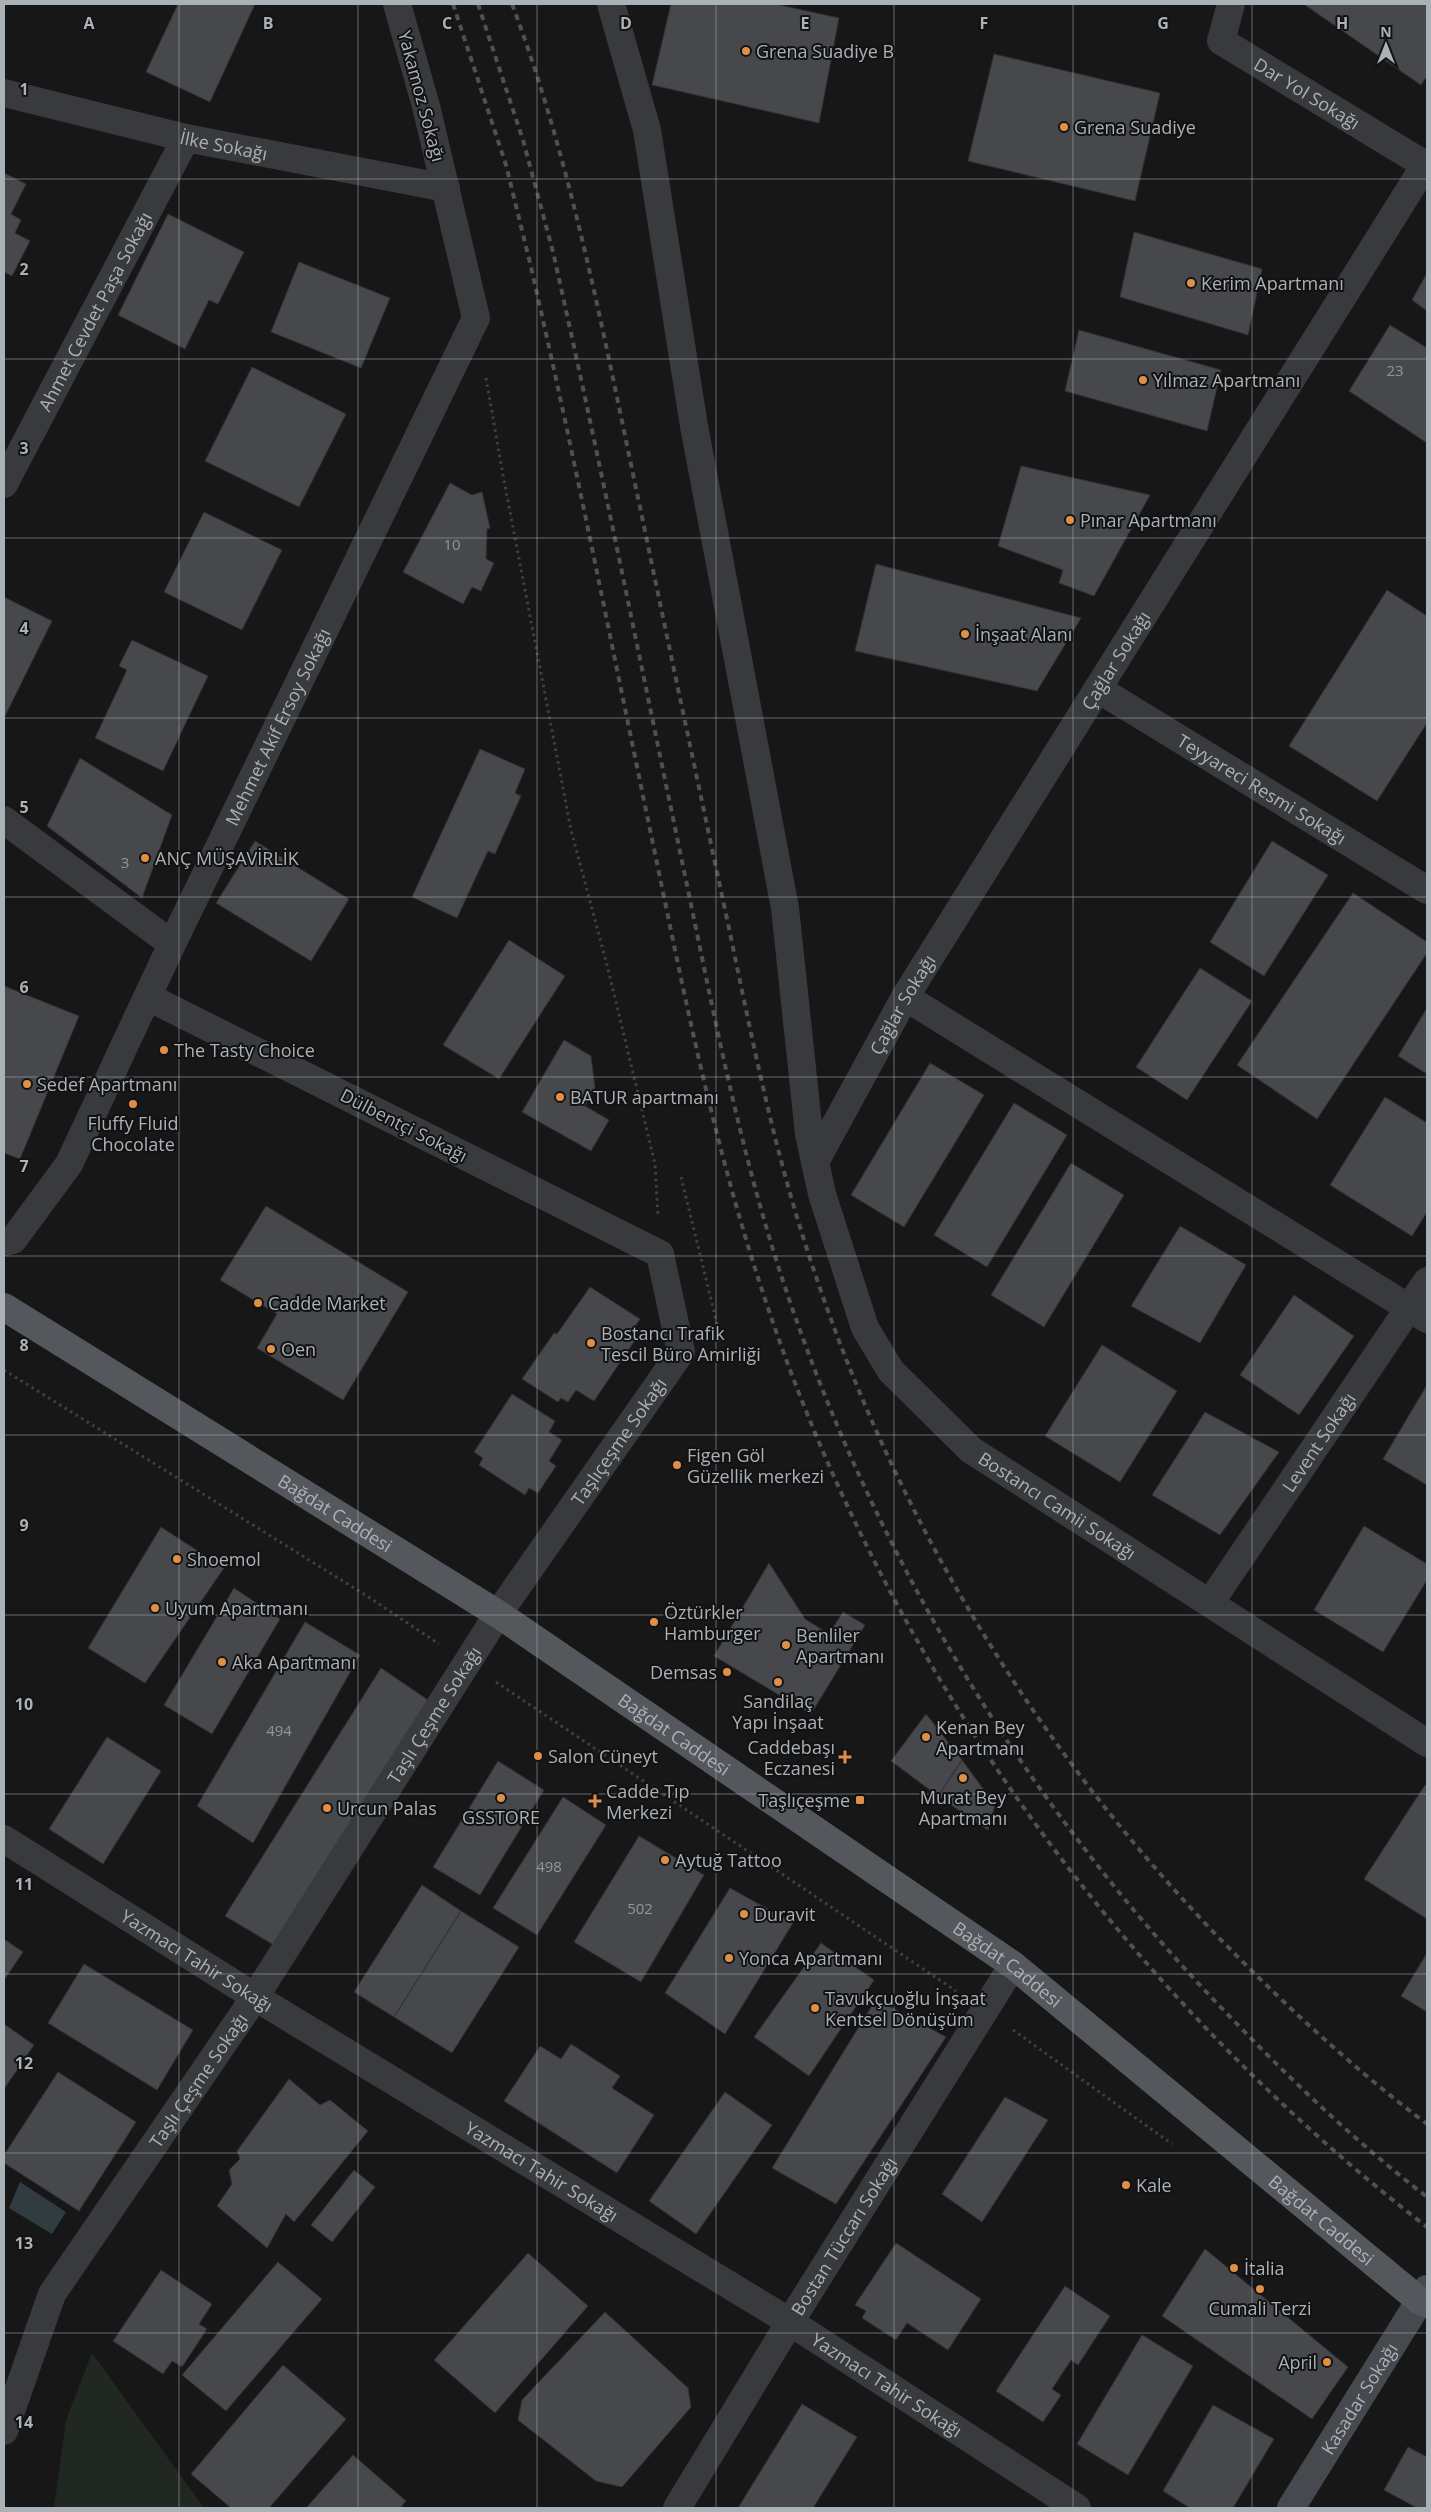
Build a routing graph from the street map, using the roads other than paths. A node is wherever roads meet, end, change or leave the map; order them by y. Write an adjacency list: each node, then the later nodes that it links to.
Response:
1 (397, 4): 7 (street, Yakamoz Sokağı)
2 (611, 4): 15 (street, Bostancı Camii Sokağı)
3 (1231, 4): 6 (street, Dar Yol Sokağı)
4 (4, 93): 5 (street, İlke Sokağı)
5 (186, 138): 7 (street, İlke Sokağı); 8 (street, Ahmet Cevdet Paşa Sokağı)
6 (1427, 164): 9 (street, Çağlar Sokağı)
7 (446, 188): 12 (street, Mehmet Akif Ersoy Sokağı)
8 (4, 484)
9 (1098, 689): 11 (street, Teyyareci Resmi Sokağı); 14 (street, Çağlar Sokağı)
10 (4, 820): 12 (street)
11 (1427, 890)
12 (172, 944): 13 (street, Mehmet Akif Ersoy Sokağı)
13 (148, 997): 16 (street, Mehmet Akif Ersoy Sokağı); 17 (street, Dülbentçi Sokağı)
14 (905, 997): 15 (street, Çağlar Sokağı); 20 (street)
15 (815, 1162): 21 (street, Bostancı Camii Sokağı)
16 (4, 1242)
17 (660, 1254): 22 (street, Taşlıçeşme Sokağı)
18 (1427, 1281): 20 (street, Levent Sokağı)
19 (4, 1307): 22 (main road, Bağdat Caddesi)
20 (1418, 1314): 21 (street, Levent Sokağı)
21 (1210, 1603): 23 (street, Bostancı Camii Sokağı)
22 (498, 1614): 25 (main road, Bağdat Caddesi); 26 (street, Taşlı Çeşme Sokağı)
23 (1427, 1743)
24 (4, 1840): 26 (street, Yazmacı Tahir Sokağı)
25 (1013, 1965): 27 (main road, Bağdat Caddesi); 28 (street, Bostan Tüccarı Sokağı)
26 (255, 1996): 28 (street, Yazmacı Tahir Sokağı); 29 (street, Taşlı Çeşme Sokağı)
27 (1425, 2298): 32 (main road, Kasadar Sokağı)
28 (790, 2322): 30 (street, Bostan Tüccarı Sokağı); 31 (street, Yazmacı Tahir Sokağı)
29 (4, 2431)
30 (677, 2508)
31 (1077, 2508)
32 (1291, 2508)

